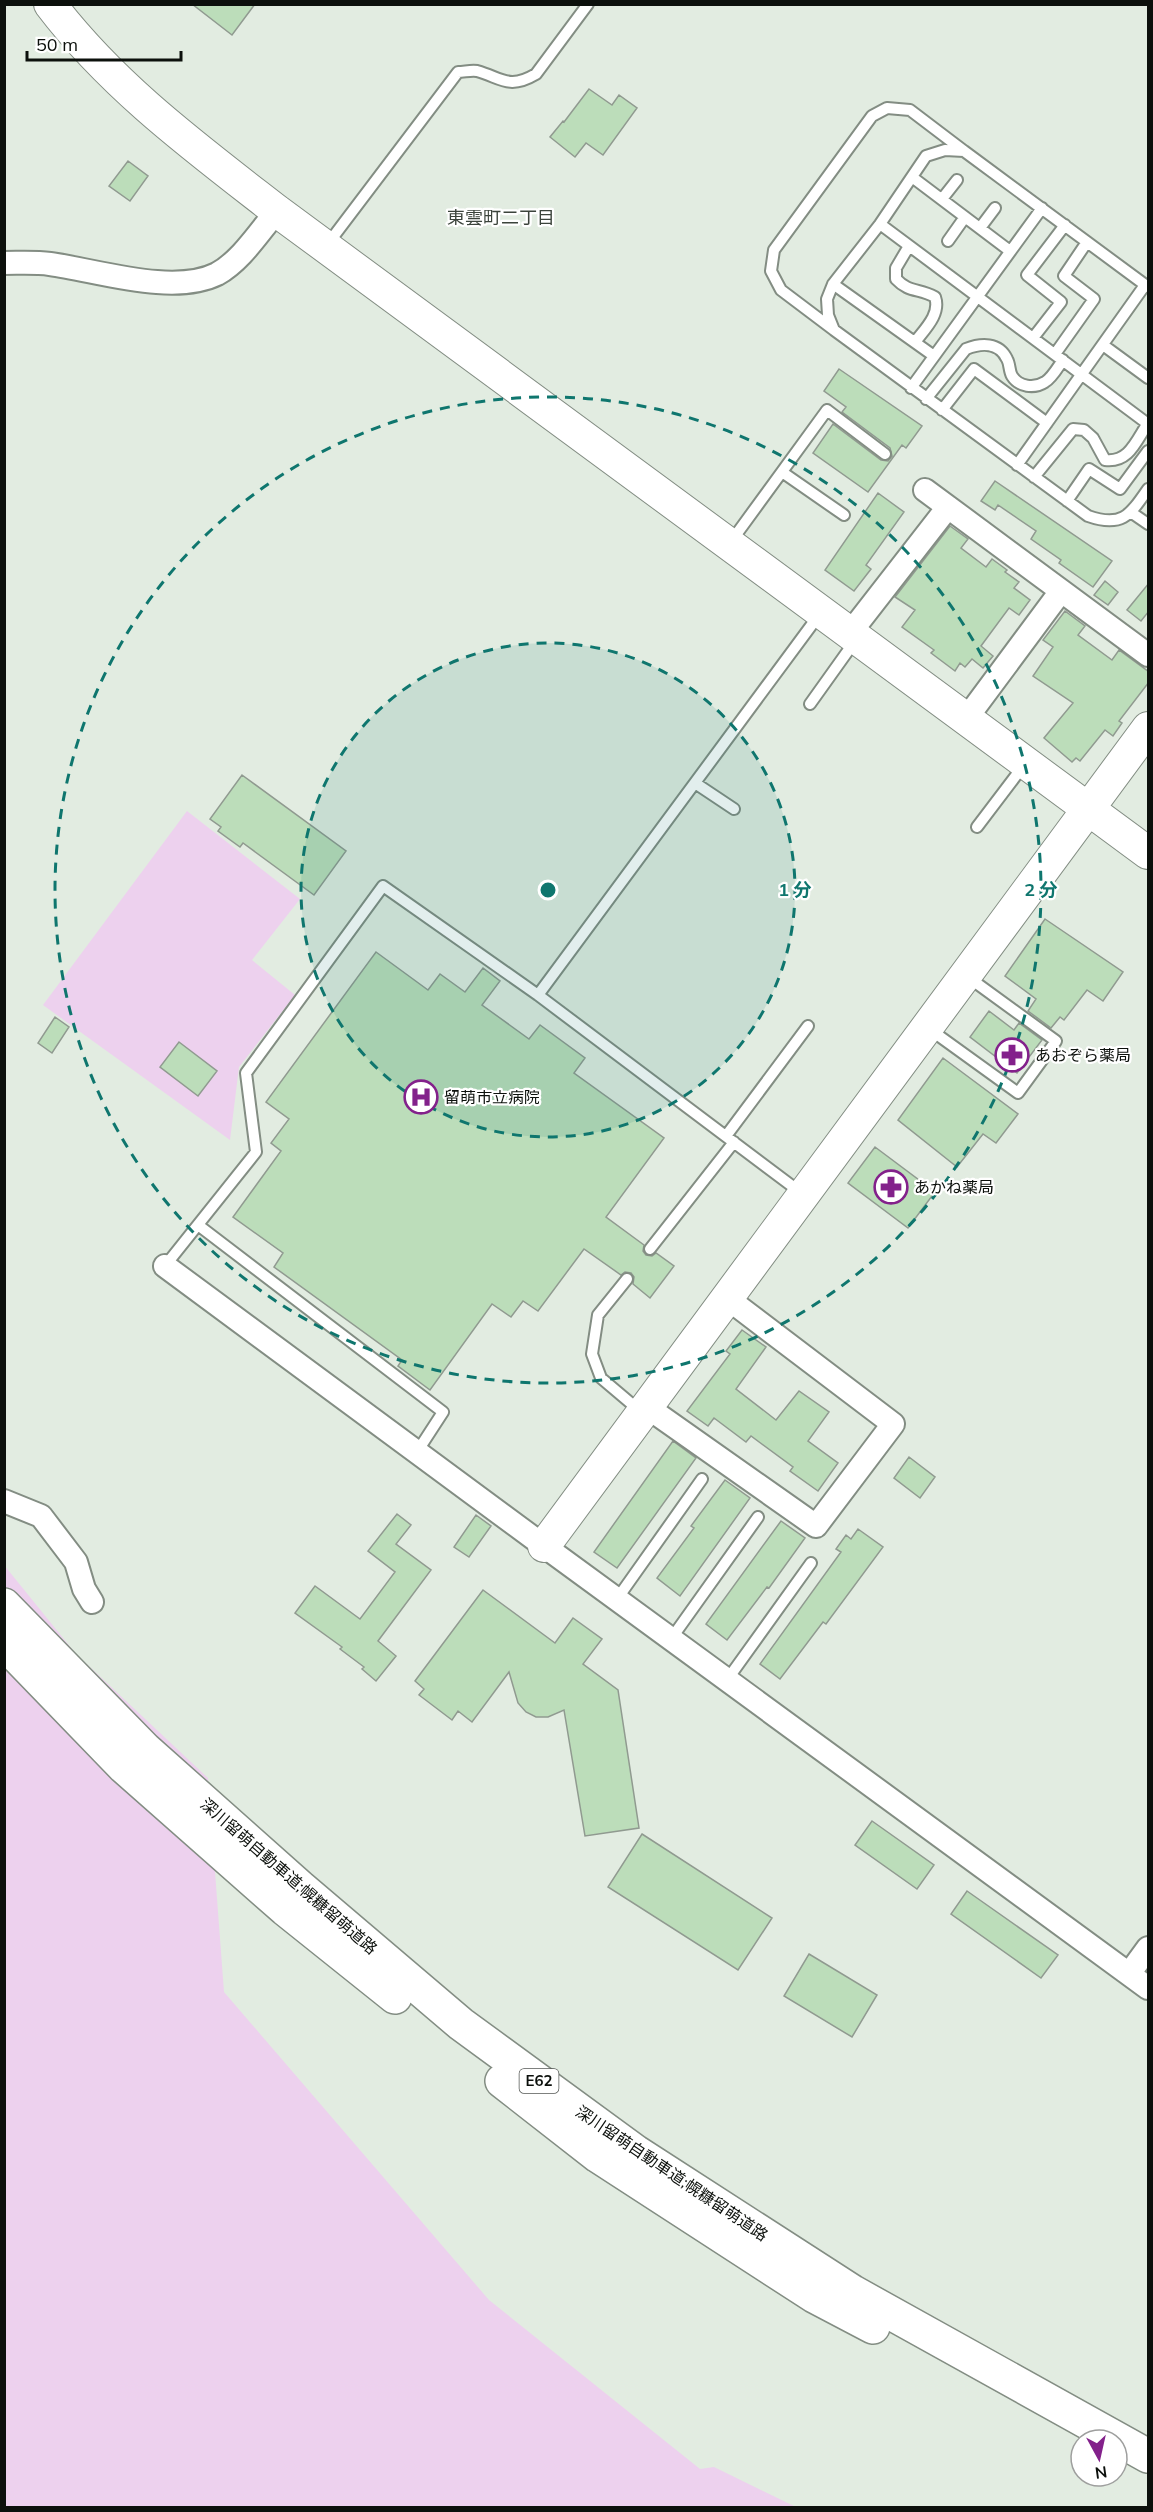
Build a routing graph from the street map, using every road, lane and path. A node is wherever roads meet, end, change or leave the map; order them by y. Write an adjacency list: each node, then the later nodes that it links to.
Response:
1 (588, 4): 17 (lane)
2 (65, 15): 9 (street)
3 (964, 151): 4 (lane); 8 (lane); 23 (lane)
4 (912, 177): 6 (lane); 11 (lane)
5 (957, 180): 6 (lane)
6 (942, 200): 10 (lane)
7 (995, 208): 13 (lane)
8 (1042, 208): 12 (lane); 18 (lane)
9 (277, 211): 17 (street); 19 (street)
10 (965, 217): 13 (lane); 14 (lane)
11 (880, 224): 16 (lane); 20 (lane)
12 (1065, 225): 15 (lane); 24 (lane)
13 (980, 228): 18 (lane)
14 (948, 241)
15 (1087, 242): 21 (lane); 28 (lane)
16 (909, 246): 22 (lane); 25 (lane)
17 (326, 247): 48 (street)
18 (1010, 251): 22 (lane)
19 (4, 263)
20 (833, 284): 23 (lane); 25 (lane)
21 (1147, 286): 26 (lane)
22 (977, 297): 24 (lane); 27 (lane)
23 (834, 330): 31 (lane)
24 (1033, 338): 28 (lane)
25 (915, 342): 27 (lane)
26 (1103, 345): 29 (lane); 30 (lane)
27 (934, 356): 31 (lane)
28 (1059, 357): 29 (lane); 32 (lane)
29 (1082, 374): 34 (lane); 35 (lane)
30 (1149, 378)
31 (911, 388): 32 (lane)
32 (926, 399): 33 (lane)
33 (942, 410): 34 (lane); 38 (lane)
34 (1047, 423): 38 (lane)
35 (1148, 423): 40 (lane)
36 (1149, 451): 43 (lane)
37 (885, 454): 39 (lane)
38 (1017, 465): 40 (lane)
39 (782, 472): 46 (lane); 48 (lane)
40 (1034, 477): 43 (lane)
41 (1149, 489): 45 (lane)
42 (925, 490): 44 (street)
43 (1066, 501): 45 (lane)
44 (948, 507): 49 (street); 51 (street)
45 (1132, 513): 47 (lane)
46 (844, 515)
47 (1149, 524)
48 (729, 544): 50 (street)
49 (1061, 591): 52 (street); 54 (street)
50 (821, 612): 51 (street); 57 (lane)
51 (853, 636): 53 (lane); 54 (street)
52 (1149, 655)
53 (810, 704)
54 (966, 719): 56 (street)
55 (1149, 728): 58 (street)
56 (1026, 763): 58 (street); 60 (lane)
57 (695, 783): 59 (lane); 63 (lane)
58 (1088, 808): 61 (street); 62 (street)
59 (734, 809)
60 (977, 827)
61 (1149, 853)
62 (965, 975): 65 (street); 65 (lane)
63 (538, 995): 66 (lane); 68 (lane)
64 (807, 1026): 66 (lane)
65 (926, 1027): 67 (street)
66 (730, 1139): 67 (lane); 69 (lane)
67 (803, 1194): 72 (street)
68 (198, 1225): 70 (lane); 74 (lane)
69 (650, 1249)
70 (165, 1266): 74 (street)
71 (627, 1279): 73 (lane)
72 (727, 1298): 73 (street); 73 (street)
73 (644, 1410): 78 (street)
74 (417, 1452): 78 (street)
75 (702, 1479): 80 (lane)
76 (4, 1501): 81 (street)
77 (758, 1517): 83 (lane)
78 (544, 1546): 80 (street)
79 (812, 1563): 85 (lane)
80 (617, 1599): 83 (street)
81 (92, 1602)
82 (4, 1605): 90 (highway, 深川留萌自動車道;幌糠留萌道路 / E62)
83 (671, 1639): 85 (street)
84 (4, 1643): 89 (highway, 深川留萌自動車道;幌糠留萌道路 / E62)
85 (727, 1680): 87 (street)
86 (1149, 1948): 87 (street)
87 (1130, 1974): 88 (street)
88 (1149, 1988)
89 (1069, 2431)
90 (1149, 2456)
91 (1129, 2462): 92 (highway)
92 (1149, 2472)

